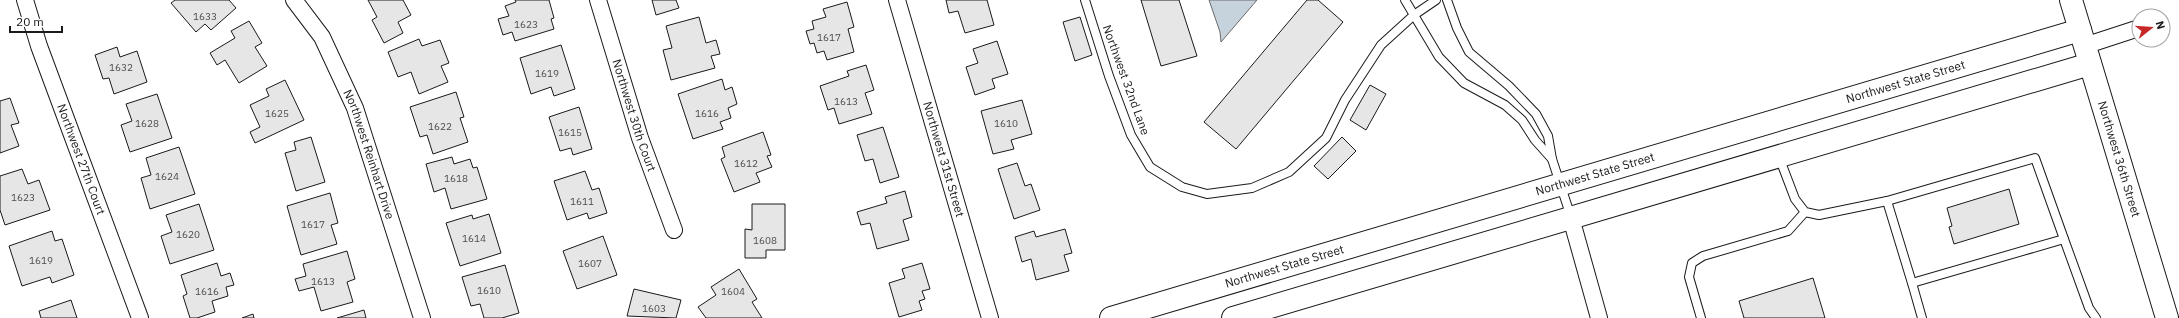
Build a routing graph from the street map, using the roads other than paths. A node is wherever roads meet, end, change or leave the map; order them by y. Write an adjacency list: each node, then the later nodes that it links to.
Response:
1 (26, 0): 22 (street, Northwest 27th Court)
2 (294, 0): 23 (street, Northwest Reinhart Drive)
3 (598, 0): 19 (street, Northwest 30th Court)
4 (897, 0): 24 (street, Northwest 31st Street)
5 (1085, 0): 10 (lane, Northwest 32nd Lane)
6 (1405, 0): 10 (lane)
7 (1436, 0): 10 (lane)
8 (1446, 0): 14 (lane)
9 (2072, 0): 12 (main road, Northwest 36th Street)
10 (1414, 15): 14 (lane)
11 (2131, 31): 12 (street)
12 (2085, 46): 13 (main road); 15 (main road, Northwest State Street); 31 (main road, Northwest 36th Street)
13 (1779, 157): 17 (lane); 18 (main road)
14 (1552, 159): 15 (lane)
15 (1560, 183): 18 (lane); 25 (main road, Northwest State Street)
16 (1887, 200): 17 (lane); 20 (lane); 21 (lane)
17 (1805, 212): 28 (lane)
18 (1571, 218): 26 (main road); 27 (street)
19 (674, 230)
20 (2064, 239): 21 (lane); 30 (lane)
21 (1912, 283): 29 (lane)
22 (140, 318)
23 (422, 318)
24 (990, 318)
25 (1111, 318)
26 (1233, 318)
27 (1599, 318)
28 (1701, 318)
29 (1922, 318)
30 (2096, 318)
31 (2167, 318)

